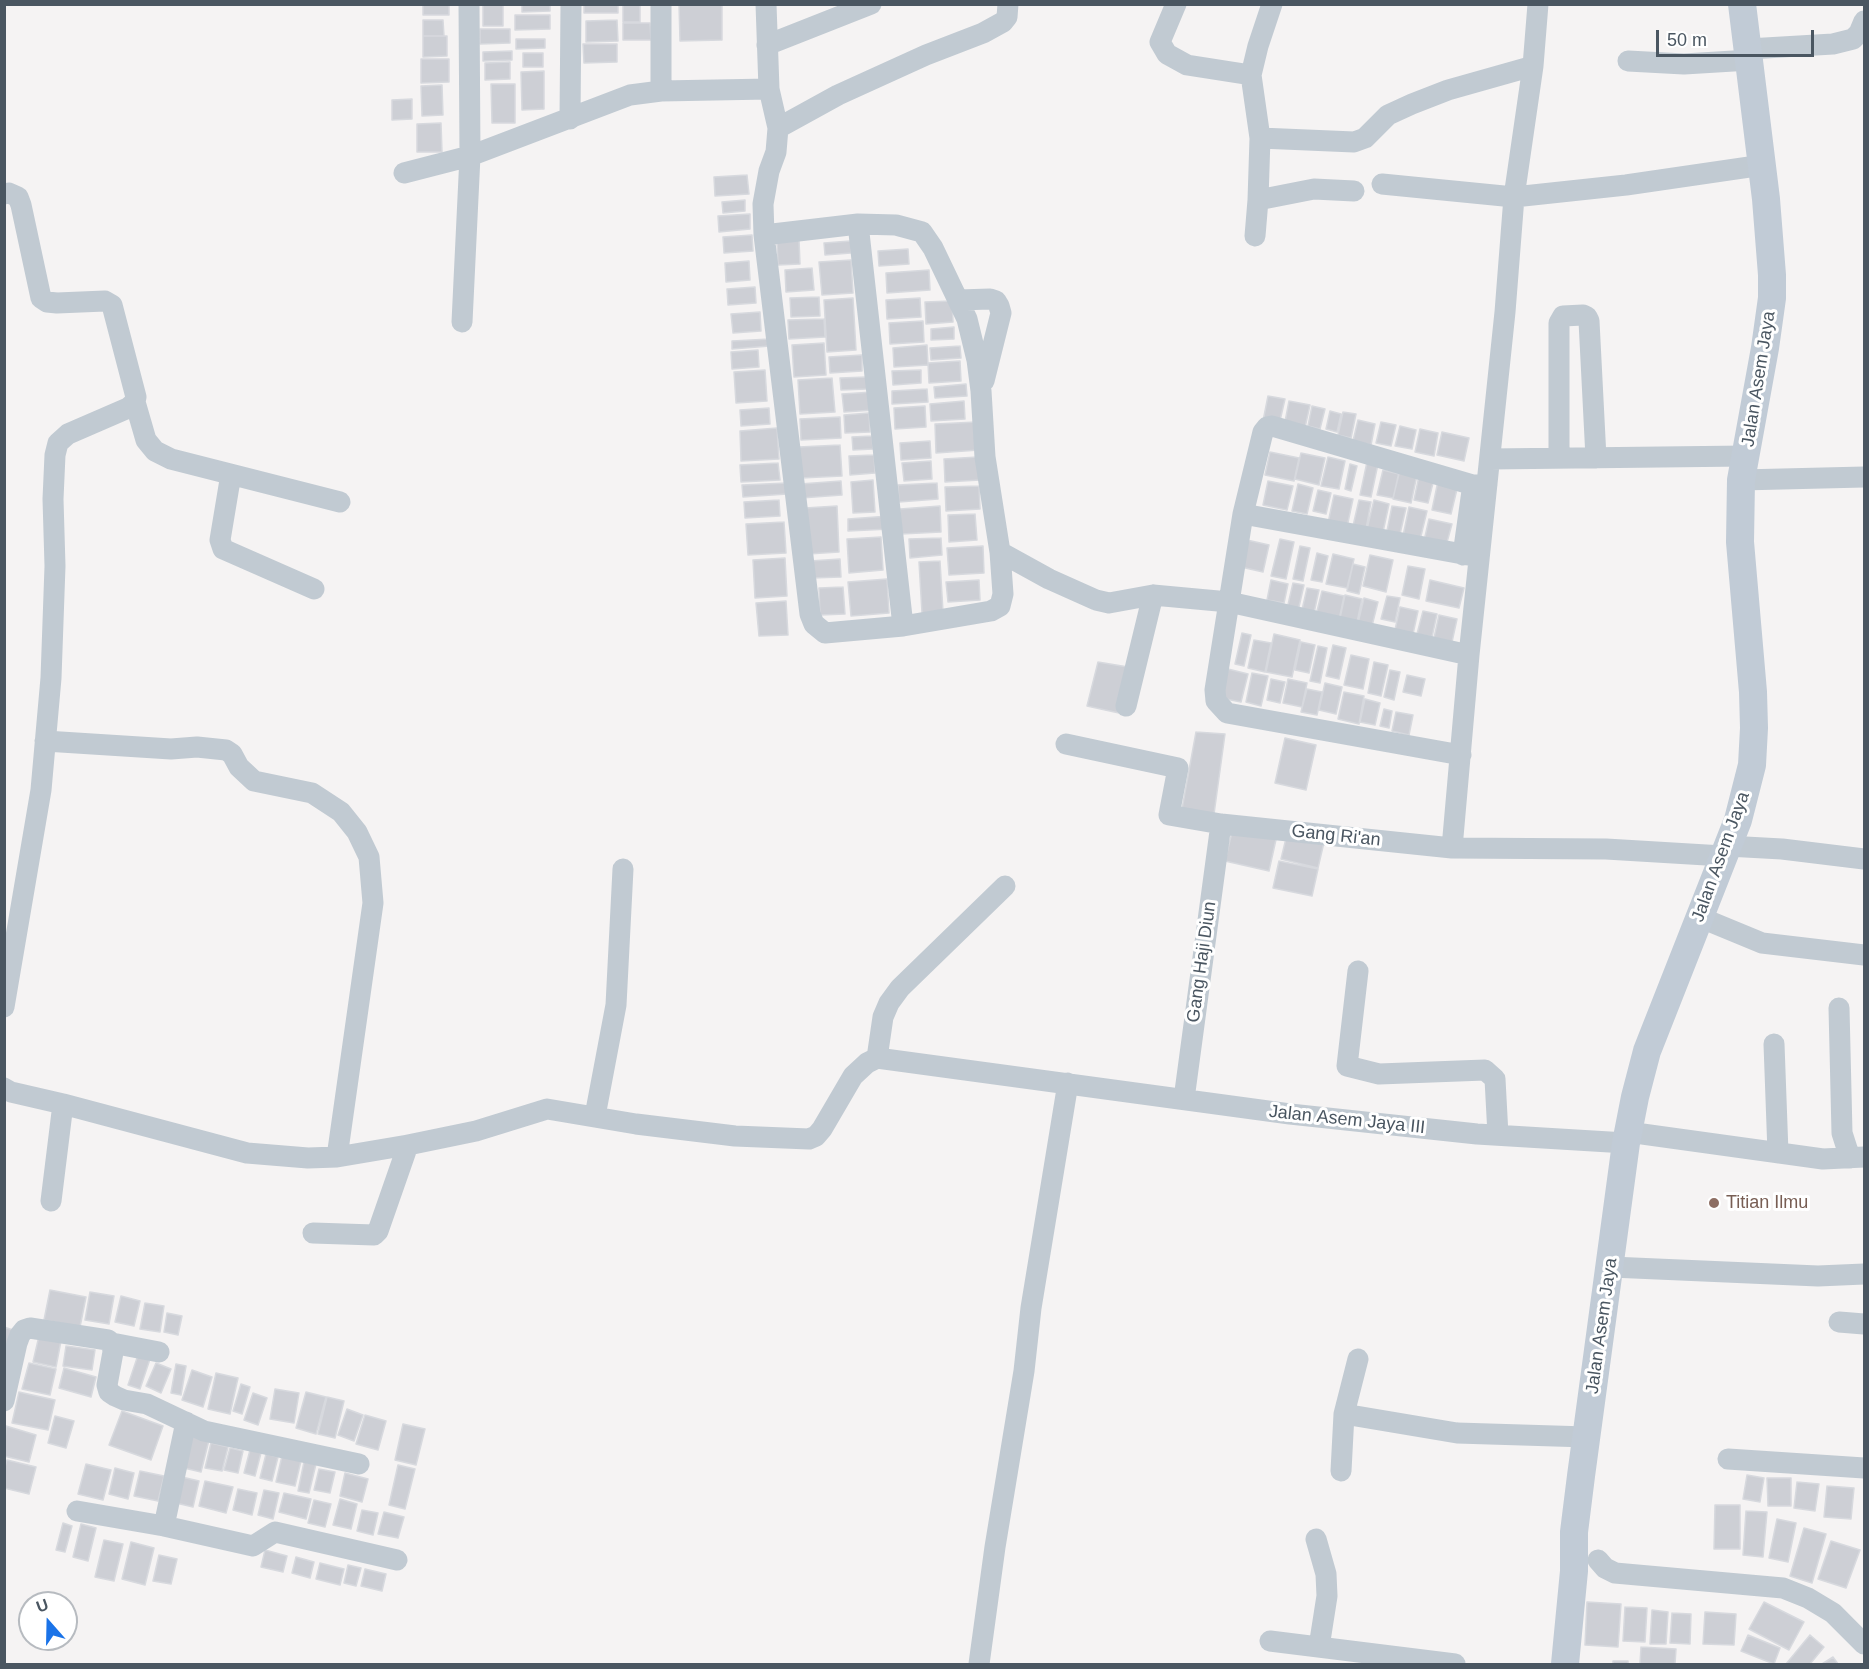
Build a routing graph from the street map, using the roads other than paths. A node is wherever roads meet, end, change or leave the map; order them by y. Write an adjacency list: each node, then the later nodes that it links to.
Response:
1 (469, 4): 22 (street)
2 (571, 4): 19 (street)
3 (661, 4): 18 (street)
4 (766, 4): 12 (street)
5 (871, 4): 12 (street)
6 (1008, 4): 20 (street)
7 (1176, 4): 16 (street)
8 (1272, 4): 16 (street)
9 (1538, 4): 15 (street)
10 (1742, 4): 13 (main road, Jalan Asem Jaya)
11 (1864, 21): 13 (street)
12 (767, 45): 17 (street)
13 (1749, 54): 14 (street); 23 (main road, Jalan Asem Jaya)
14 (1628, 61)
15 (1533, 66): 21 (street); 28 (street)
16 (1251, 75): 21 (street)
17 (769, 89): 18 (street); 20 (street)
18 (661, 91): 19 (street)
19 (570, 119): 22 (street)
20 (778, 128): 31 (street)
21 (1260, 138): 29 (street)
22 (470, 156): 24 (street); 34 (street)
23 (1762, 165): 28 (street); 40 (main road, Jalan Asem Jaya)
24 (404, 173)
25 (1382, 184): 28 (street)
26 (1354, 191): 29 (street)
27 (4, 194): 36 (street)
28 (1514, 197): 39 (street)
29 (1258, 200): 32 (street)
30 (858, 224): 31 (street); 33 (street); 51 (street)
31 (764, 235): 51 (street)
32 (1255, 236)
33 (959, 300): 35 (street); 35 (street)
34 (462, 322)
35 (981, 391): 46 (street)
36 (135, 402): 41 (street); 54 (street)
37 (1559, 457): 38 (street); 38 (street); 39 (street)
38 (1596, 458): 40 (street)
39 (1490, 459): 43 (street)
40 (1744, 468): 42 (street); 59 (main road, Jalan Asem Jaya)
41 (231, 474): 44 (street); 48 (street)
42 (1864, 477)
43 (1480, 485): 45 (street); 47 (street)
44 (340, 502)
45 (1243, 514): 47 (street); 50 (street)
46 (1000, 552): 49 (street); 51 (street)
47 (1471, 556): 52 (street)
48 (314, 589)
49 (1153, 595): 50 (street); 53 (street)
50 (1229, 602): 52 (street); 56 (street)
51 (903, 626)
52 (1469, 655): 56 (street)
53 (1126, 706)
54 (45, 741): 66 (street); 79 (street)
55 (1066, 744): 57 (street, Gang Ri'an)
56 (1461, 755): 58 (street)
57 (1221, 824): 58 (street, Gang Ri'an); 72 (street, Gang Haji Diun)
58 (1452, 848): 59 (street, Gang Ri'an)
59 (1725, 851): 60 (street, Gang Ri'an); 63 (main road, Jalan Asem Jaya)
60 (1864, 859)
61 (624, 869): 74 (street)
62 (1005, 886): 69 (street)
63 (1699, 917): 64 (street); 76 (main road, Jalan Asem Jaya)
64 (1864, 955)
65 (1358, 971): 75 (street)
66 (4, 1007)
67 (1839, 1008): 80 (street)
68 (1774, 1044): 78 (street)
69 (877, 1058): 70 (street, Jalan Asem Jaya III); 74 (street)
70 (1068, 1083): 72 (street, Jalan Asem Jaya III); 106 (street)
71 (4, 1088): 73 (street)
72 (1184, 1099): 75 (street, Jalan Asem Jaya III)
73 (63, 1104): 79 (street); 81 (street)
74 (595, 1116): 77 (street)
75 (1498, 1135): 76 (street, Jalan Asem Jaya III)
76 (1627, 1137): 78 (street, Jalan Asem Jaya III); 83 (main road, Jalan Asem Jaya)
77 (408, 1145): 79 (street); 82 (street)
78 (1778, 1153): 80 (street, Jalan Asem Jaya III)
79 (337, 1157)
80 (1857, 1157)
81 (51, 1201)
82 (314, 1233)
83 (1611, 1267): 84 (street); 93 (main road, Jalan Asem Jaya)
84 (1864, 1274)
85 (1839, 1322): 86 (street)
86 (1864, 1324)
87 (112, 1343): 88 (street); 90 (street); 92 (street)
88 (159, 1352)
89 (1358, 1359): 91 (street)
90 (4, 1401)
91 (1344, 1414): 93 (street); 97 (street)
92 (186, 1422): 95 (street); 99 (street)
93 (1587, 1437): 108 (main road, Jalan Asem Jaya)
94 (1728, 1459): 96 (street)
95 (358, 1464)
96 (1864, 1468)
97 (1341, 1471)
98 (77, 1511): 99 (street)
99 (164, 1526): 101 (street)
100 (1316, 1539): 105 (street)
101 (397, 1560)
102 (1598, 1560): 104 (street)
103 (1270, 1641): 105 (street)
104 (1864, 1644)
105 (1318, 1647): 107 (street)
106 (979, 1665)
107 (1455, 1665)
108 (1565, 1665)

